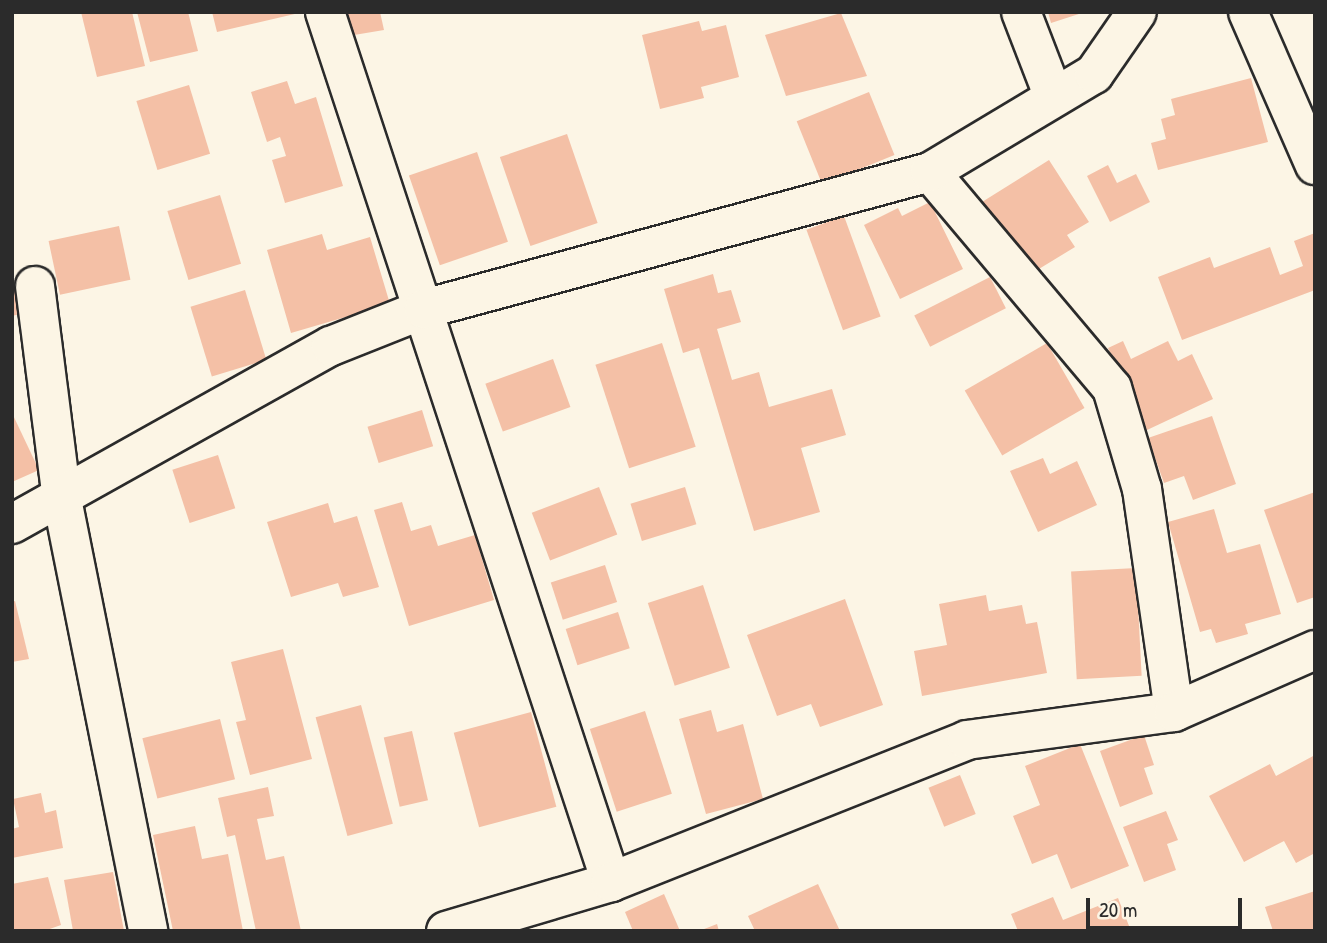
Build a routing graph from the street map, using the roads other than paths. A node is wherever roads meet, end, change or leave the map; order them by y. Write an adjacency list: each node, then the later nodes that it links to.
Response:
1 (325, 12): 9 (street)
2 (1021, 12): 5 (street)
3 (1137, 12): 5 (street)
4 (1248, 12): 6 (street)
5 (1053, 95): 7 (street)
6 (1315, 165)
7 (930, 172): 9 (street); 13 (street)
8 (35, 286): 10 (street)
9 (424, 309): 10 (street); 14 (street)
10 (62, 499): 11 (street); 15 (street)
11 (12, 524)
12 (1315, 650): 13 (street)
13 (1174, 712): 14 (street)
14 (611, 882): 16 (street)
15 (148, 931)
16 (446, 931)

